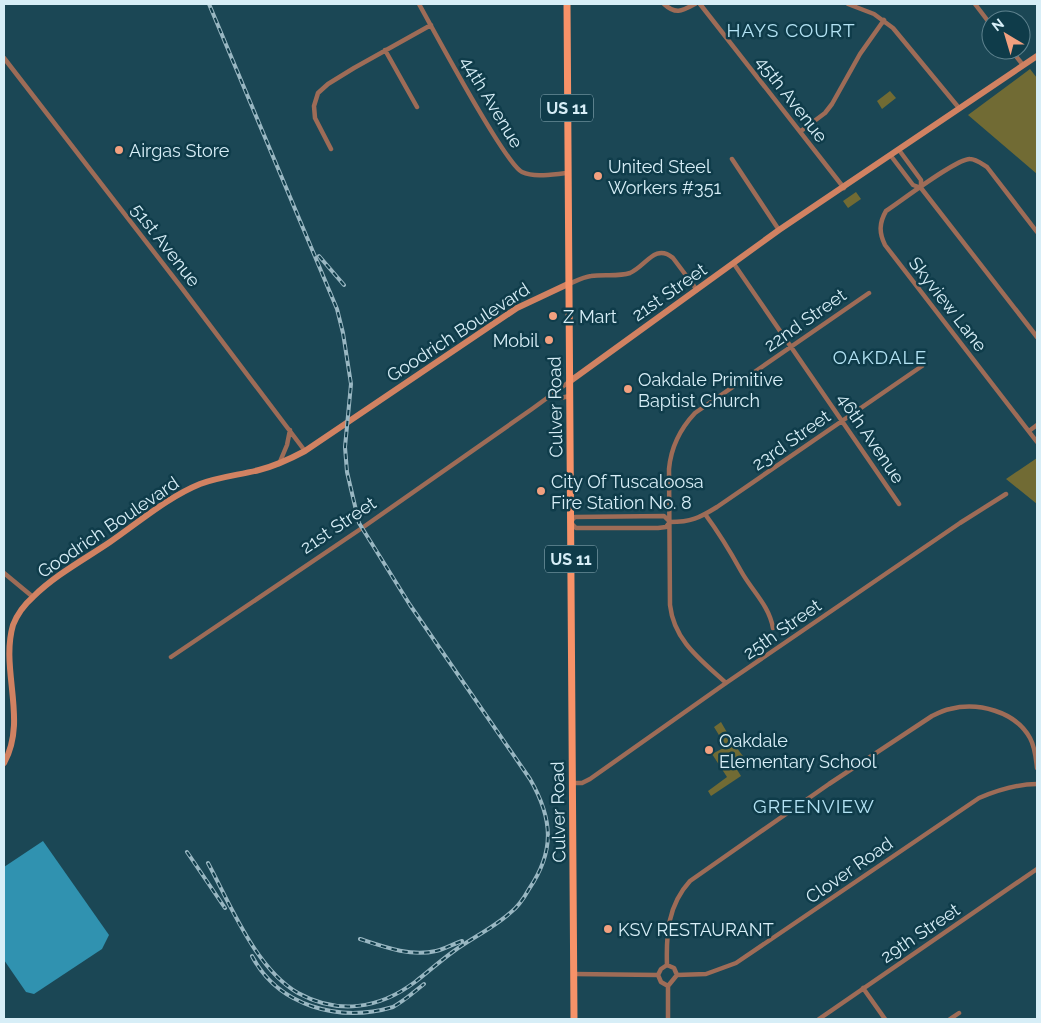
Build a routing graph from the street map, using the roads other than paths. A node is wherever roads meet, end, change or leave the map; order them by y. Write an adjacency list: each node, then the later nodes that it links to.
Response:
1 (419, 4): 8 (street, 44th Avenue)
2 (567, 4): 21 (main road, Culver Road / US 11)
3 (664, 4): 4 (street)
4 (695, 4)
5 (700, 4): 16 (street, 45th Avenue)
6 (848, 4): 7 (street)
7 (884, 20): 15 (street); 16 (street)
8 (430, 25): 9 (street); 21 (street, 44th Avenue)
9 (385, 50): 14 (street); 17 (street)
10 (1037, 56): 13 (street, 21st Street)
11 (4, 58): 38 (street, 51st Avenue)
12 (1019, 60): 13 (street)
13 (1023, 65): 15 (street, 21st Street)
14 (417, 107)
15 (959, 108): 18 (street, 21st Street)
16 (801, 131): 22 (street, 45th Avenue)
17 (331, 149)
18 (899, 150): 19 (street, 21st Street); 23 (street)
19 (891, 156): 22 (street, 21st Street); 23 (street)
20 (732, 159): 24 (street)
21 (568, 173): 27 (main road, Culver Road / US 11)
22 (844, 188): 24 (street, 21st Street)
23 (921, 188): 25 (street, Skyview Lane); 30 (street); 39 (street, Skyview Lane)
24 (779, 230): 26 (street, 21st Street)
25 (1037, 232)
26 (734, 264): 28 (street, 21st Street); 31 (street, 46th Avenue)
27 (568, 284): 28 (street); 33 (main road, Culver Road / US 11); 41 (street, Goodrich Boulevard)
28 (697, 290): 33 (street, 21st Street)
29 (869, 293): 31 (street, 22nd Street)
30 (1037, 336)
31 (791, 347): 36 (street, 46th Avenue); 47 (street, 22nd Street)
32 (922, 366): 36 (street, 23rd Street)
33 (569, 382): 34 (main road, Culver Road / US 11); 51 (street, 21st Street)
34 (569, 396): 35 (street); 46 (main road, Culver Road / US 11)
35 (560, 398)
36 (843, 420): 44 (street, 46th Avenue); 45 (street, 23rd Street)
37 (1037, 425): 39 (street)
38 (290, 430): 41 (street, 51st Avenue); 42 (street)
39 (1029, 431): 40 (street, Skyview Lane)
40 (1037, 442)
41 (305, 451): 42 (street, Goodrich Boulevard)
42 (280, 464): 49 (street, Goodrich Boulevard)
43 (1006, 494): 52 (street, 25th Street)
44 (899, 504)
45 (705, 514): 47 (street, 23rd Street); 50 (street)
46 (570, 522): 47 (street, 23rd Street); 47 (street, 23rd Street); 55 (main road, Culver Road / US 11)
47 (670, 522): 52 (street, 22nd Street)
48 (4, 573): 49 (street)
49 (32, 597): 53 (street, Goodrich Boulevard)
50 (773, 628)
51 (171, 657)
52 (726, 684): 55 (street, 25th Street)
53 (4, 763)
54 (1037, 768): 58 (street)
55 (572, 783): 59 (main road, Culver Road / US 11)
56 (1037, 784): 61 (street, Clover Road)
57 (1037, 869): 63 (street, 29th Street)
58 (667, 965): 60 (street); 61 (street)
59 (574, 974): 60 (street); 65 (main road, Culver Road / US 11)
60 (658, 975): 62 (street)
61 (677, 975): 62 (street)
62 (668, 986): 66 (street)
63 (864, 988): 67 (street, 29th Street); 68 (street)
64 (959, 1013): 69 (street)
65 (574, 1019)
66 (668, 1019)
67 (819, 1019)
68 (885, 1019)
69 (950, 1019)

